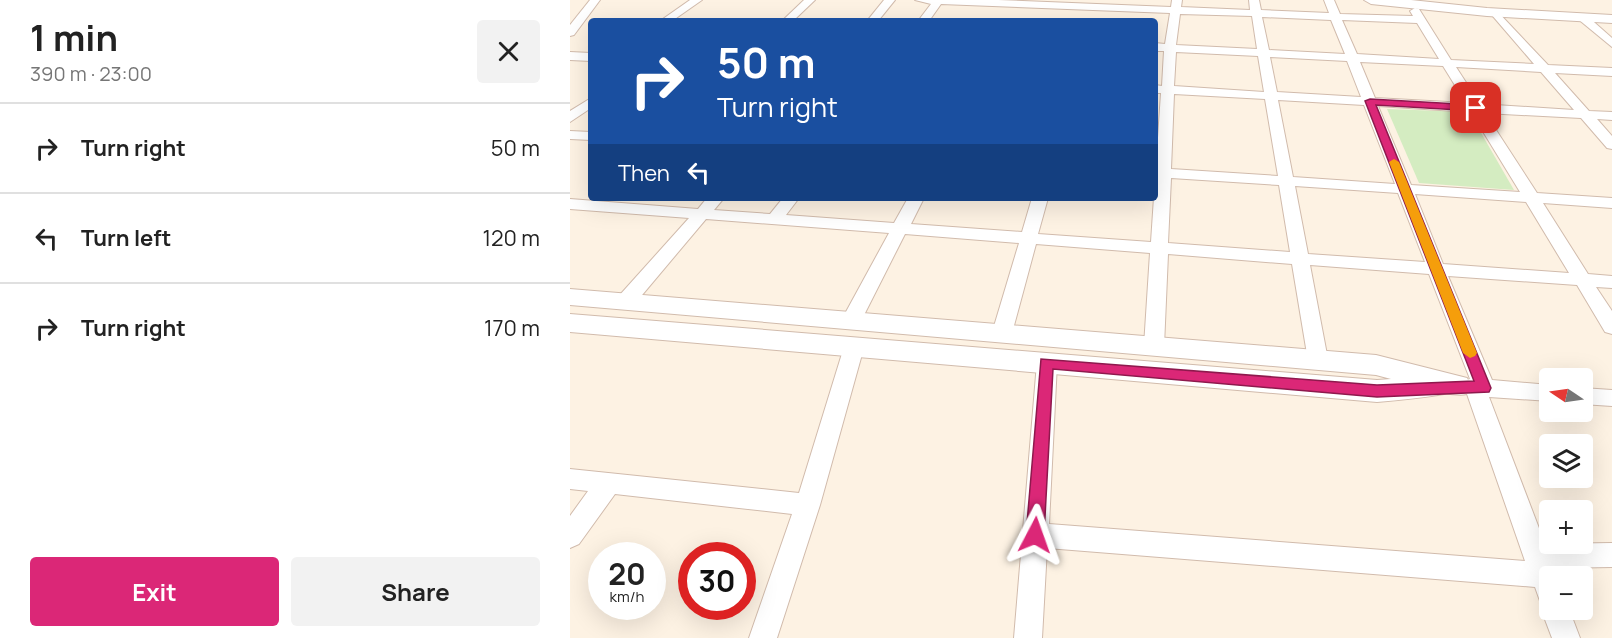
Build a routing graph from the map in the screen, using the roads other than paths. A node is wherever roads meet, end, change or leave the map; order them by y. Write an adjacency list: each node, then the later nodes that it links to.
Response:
1 (595, 0): 23 (street)
2 (697, 0): 17 (street)
3 (810, 0): 18 (street)
4 (890, 0): 19 (street)
5 (920, 0): 6 (street)
6 (938, 0): 11 (street); 20 (street)
7 (1329, 0): 15 (street)
8 (1371, 0): 10 (street)
9 (1096, 4): 11 (street); 12 (street)
10 (1410, 4): 14 (street); 22 (street)
11 (1017, 6)
12 (1177, 6): 13 (street); 25 (street)
13 (1255, 7): 15 (street); 26 (street)
14 (1495, 12): 16 (street); 31 (street)
15 (1336, 17): 22 (street); 29 (street)
16 (1582, 17): 21 (street); 24 (street)
17 (670, 18)
18 (790, 18)
19 (875, 18)
20 (925, 18)
21 (1612, 19)
22 (1421, 20): 30 (street)
23 (570, 33)
24 (1612, 44)
25 (1163, 48): 26 (street); 33 (street)
26 (1263, 53): 29 (street); 34 (street)
27 (570, 56): 28 (street)
28 (588, 57)
29 (1352, 58): 30 (street); 35 (street)
30 (1448, 63): 31 (street); 37 (street)
31 (1544, 68): 32 (street); 38 (street)
32 (1612, 72)
33 (1162, 89): 34 (street); 44 (street)
34 (1270, 96): 35 (street); 45 (street)
35 (1370, 101): 37 (street); 46 (street)
36 (588, 104): 40 (street)
37 (1476, 108): 38 (street); 47 (street)
38 (1586, 114): 39 (street); 43 (street)
39 (1612, 116)
40 (570, 118)
41 (570, 135): 42 (street)
42 (588, 136)
43 (1612, 145)
44 (1160, 173): 45 (street); 59 (street)
45 (1286, 182): 46 (street); 60 (street)
46 (1405, 189): 47 (street); 61 (street)
47 (1532, 198): 53 (street); 62 (street)
48 (713, 201): 54 (street)
49 (789, 201): 56 (street)
50 (914, 201): 57 (street)
51 (1039, 201): 58 (street)
52 (582, 202): 54 (street); 55 (street)
53 (1612, 203)
54 (702, 214): 56 (street); 65 (street)
55 (570, 217)
56 (775, 219): 57 (street)
57 (900, 228): 58 (street); 69 (street)
58 (1029, 238): 59 (street); 68 (street)
59 (1161, 248): 60 (street); 70 (street)
60 (1300, 258): 61 (street); 71 (street)
61 (1437, 268): 62 (street); 73 (street)
62 (1582, 279): 63 (street); 67 (street)
63 (1612, 282)
64 (570, 297): 65 (street)
65 (625, 302): 69 (street)
66 (570, 322): 69 (street)
67 (1612, 327)
68 (1002, 333): 69 (street); 70 (street)
69 (853, 334): 72 (street); 79 (street)
70 (1154, 346): 71 (street)
71 (1318, 360): 73 (street)
72 (1047, 363): 73 (street); 80 (street)
73 (1472, 387): 74 (street); 83 (street)
74 (1539, 392)
75 (1593, 397): 76 (street)
76 (1612, 398)
77 (570, 479): 78 (street)
78 (609, 483): 79 (street); 81 (street)
79 (808, 505): 87 (street)
80 (1035, 535): 85 (street); 88 (street)
81 (570, 536)
82 (1612, 555): 84 (street)
83 (1540, 566)
84 (1574, 566)
85 (1539, 575)
86 (1559, 620): 89 (street)
87 (764, 638)
88 (1028, 638)
89 (1566, 638)

